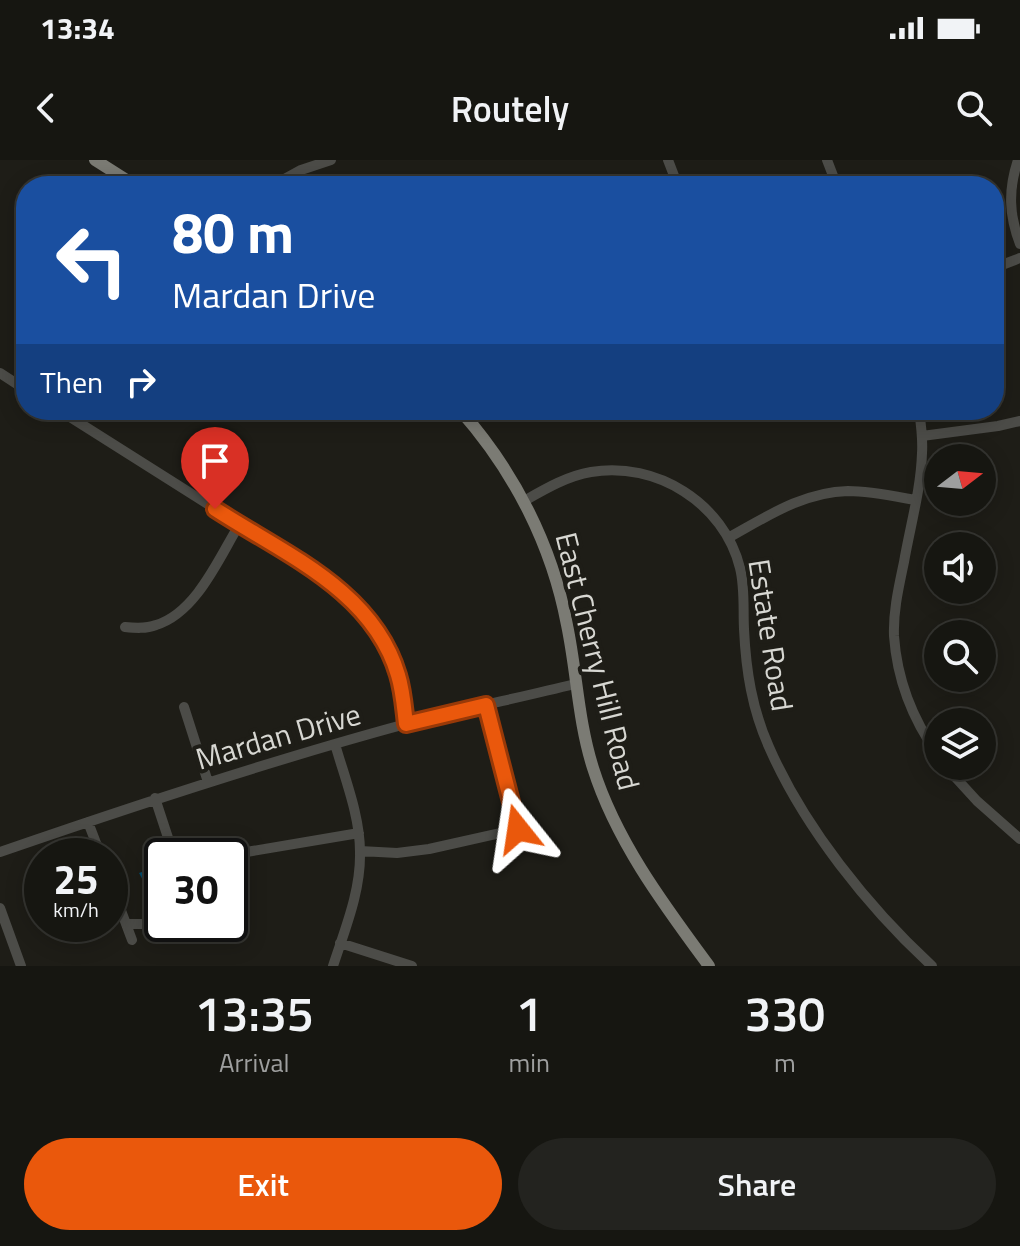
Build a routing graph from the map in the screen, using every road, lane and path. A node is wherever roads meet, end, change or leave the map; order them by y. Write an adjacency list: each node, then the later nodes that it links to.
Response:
1 (95, 160): 4 (main road)
2 (331, 160): 5 (street)
3 (1018, 160): 6 (street)
4 (120, 176)
5 (290, 176)
6 (1020, 244)
7 (75, 420): 14 (street)
8 (468, 420): 13 (main road, East Cherry Hill Road)
9 (920, 420): 11 (street)
10 (1020, 421): 11 (street)
11 (922, 436): 12 (street)
12 (915, 500): 15 (street); 21 (street)
13 (524, 501): 15 (street, Estate Road); 17 (main road, East Cherry Hill Road)
14 (239, 525): 16 (street); 20 (street)
15 (728, 538): 42 (street, Estate Road)
16 (125, 627)
17 (575, 684): 18 (street, Mardan Drive); 41 (main road, East Cherry Hill Road)
18 (486, 705): 20 (street, Mardan Drive); 31 (street)
19 (184, 707): 24 (street)
20 (406, 724): 22 (street, Mardan Drive)
21 (924, 733)
22 (335, 744): 24 (street, Mardan Drive); 27 (street)
23 (958, 780): 30 (street)
24 (208, 782): 25 (street, Mardan Drive)
25 (155, 798): 26 (street, Mardan Drive); 29 (street)
26 (88, 822): 28 (street); 32 (street, Mardan Drive)
27 (359, 833): 31 (street); 33 (street)
28 (94, 838)
29 (168, 838)
30 (1020, 839)
31 (360, 851): 37 (street)
32 (0, 852)
33 (248, 852)
34 (0, 908): 38 (street)
35 (128, 929): 36 (street)
36 (132, 940)
37 (340, 943): 39 (street); 40 (street)
38 (21, 966)
39 (333, 966)
40 (412, 966)
41 (709, 966)
42 (932, 966)

